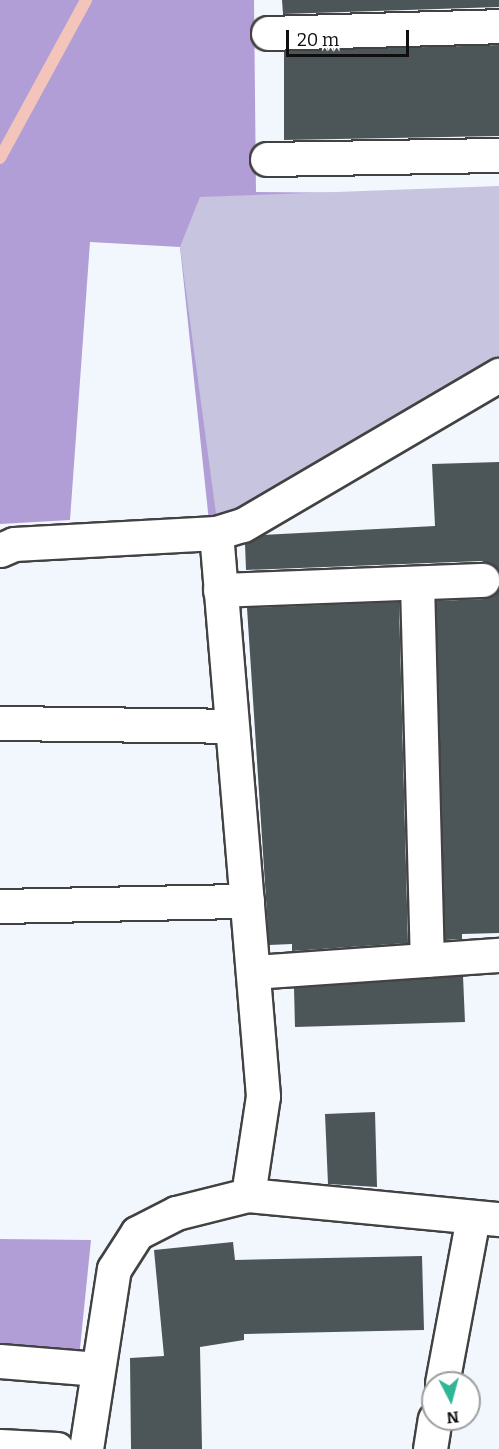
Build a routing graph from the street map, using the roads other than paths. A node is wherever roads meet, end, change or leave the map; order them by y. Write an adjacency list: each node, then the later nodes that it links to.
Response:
1 (499, 26): 2 (street)
2 (268, 33)
3 (499, 155): 4 (street)
4 (267, 159)
5 (499, 375): 6 (street)
6 (216, 533): 7 (street); 10 (street)
7 (0, 550)
8 (483, 580): 9 (street)
9 (417, 583): 10 (street); 16 (street)
10 (220, 590): 12 (street)
11 (0, 723): 12 (street)
12 (230, 726): 13 (street)
13 (247, 901): 14 (street); 17 (street)
14 (0, 906)
15 (499, 955): 16 (street)
16 (427, 960): 17 (street)
17 (254, 972): 18 (street)
18 (248, 1195): 19 (street); 21 (street)
19 (486, 1218): 22 (street)
20 (0, 1361): 21 (street)
21 (98, 1369): 26 (street)
22 (445, 1371)
23 (433, 1431): 27 (street)
24 (0, 1446): 25 (street)
25 (57, 1449)
26 (86, 1449)
27 (429, 1449)

